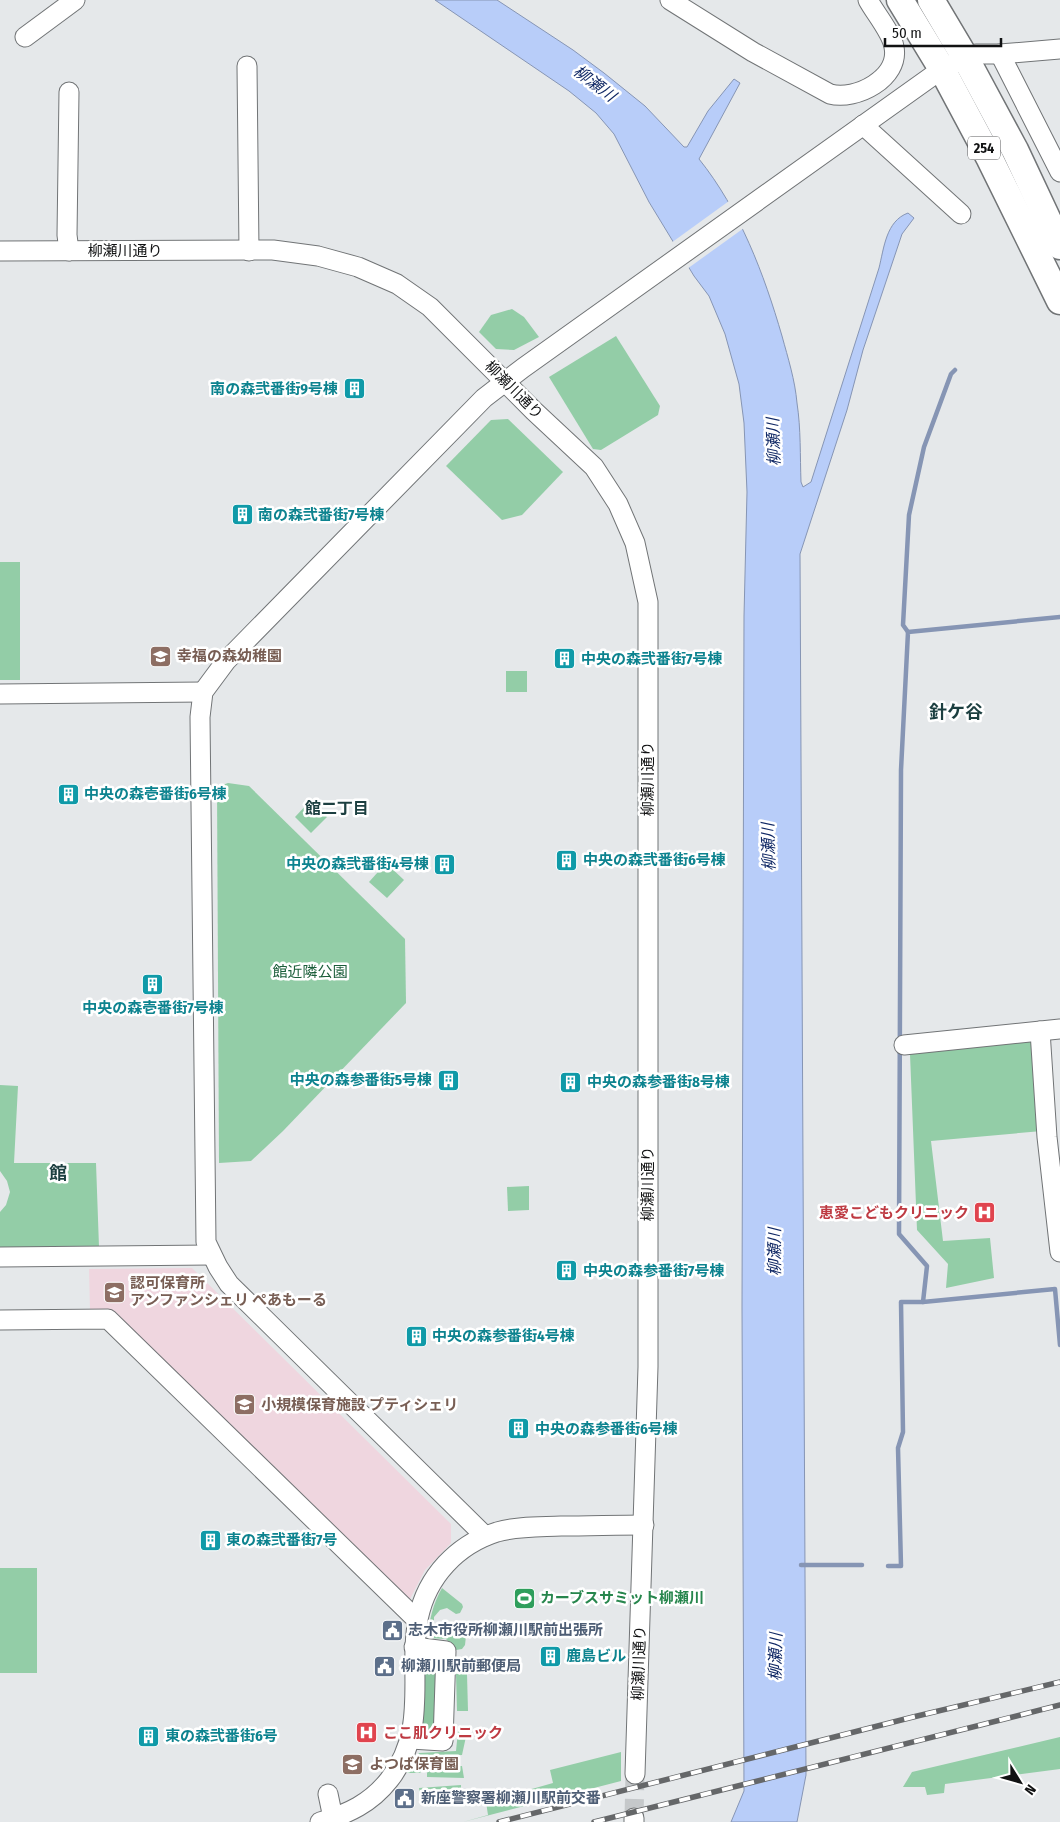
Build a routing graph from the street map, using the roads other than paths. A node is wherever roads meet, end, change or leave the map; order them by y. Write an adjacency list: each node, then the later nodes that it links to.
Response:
1 (75, 0): 6 (street)
2 (670, 0): 3 (street)
3 (868, 0)
4 (900, 0): 11 (highway, 254)
5 (931, 0): 9 (highway, 254)
6 (25, 37)
7 (1060, 49): 8 (street)
8 (1000, 54): 9 (street); 14 (street)
9 (966, 59): 11 (street); 16 (highway, 254)
10 (247, 66): 17 (street)
11 (942, 69): 13 (street); 20 (highway, 254)
12 (69, 92): 19 (street)
13 (863, 125): 15 (street); 21 (street)
14 (1060, 172)
15 (961, 214)
16 (1060, 246)
17 (249, 250): 19 (street, 柳瀬川通り); 21 (street, 柳瀬川通り)
18 (0, 251): 19 (street, 柳瀬川通り)
19 (69, 251)
20 (1060, 301)
21 (505, 382): 22 (street); 31 (street, 柳瀬川通り)
22 (203, 692): 23 (street); 28 (street)
23 (0, 694)
24 (1060, 1029): 25 (street)
25 (1040, 1031): 26 (street); 27 (street)
26 (904, 1045)
27 (1060, 1252)
28 (211, 1255): 29 (street); 32 (street)
29 (0, 1257)
30 (0, 1320): 33 (street)
31 (644, 1525): 32 (street); 36 (street, 柳瀬川通り)
32 (485, 1536): 33 (street)
33 (417, 1620): 34 (street)
34 (414, 1647): 35 (street); 35 (street)
35 (410, 1739): 38 (street)
36 (635, 1774)
37 (328, 1794): 38 (street)
38 (326, 1820)

